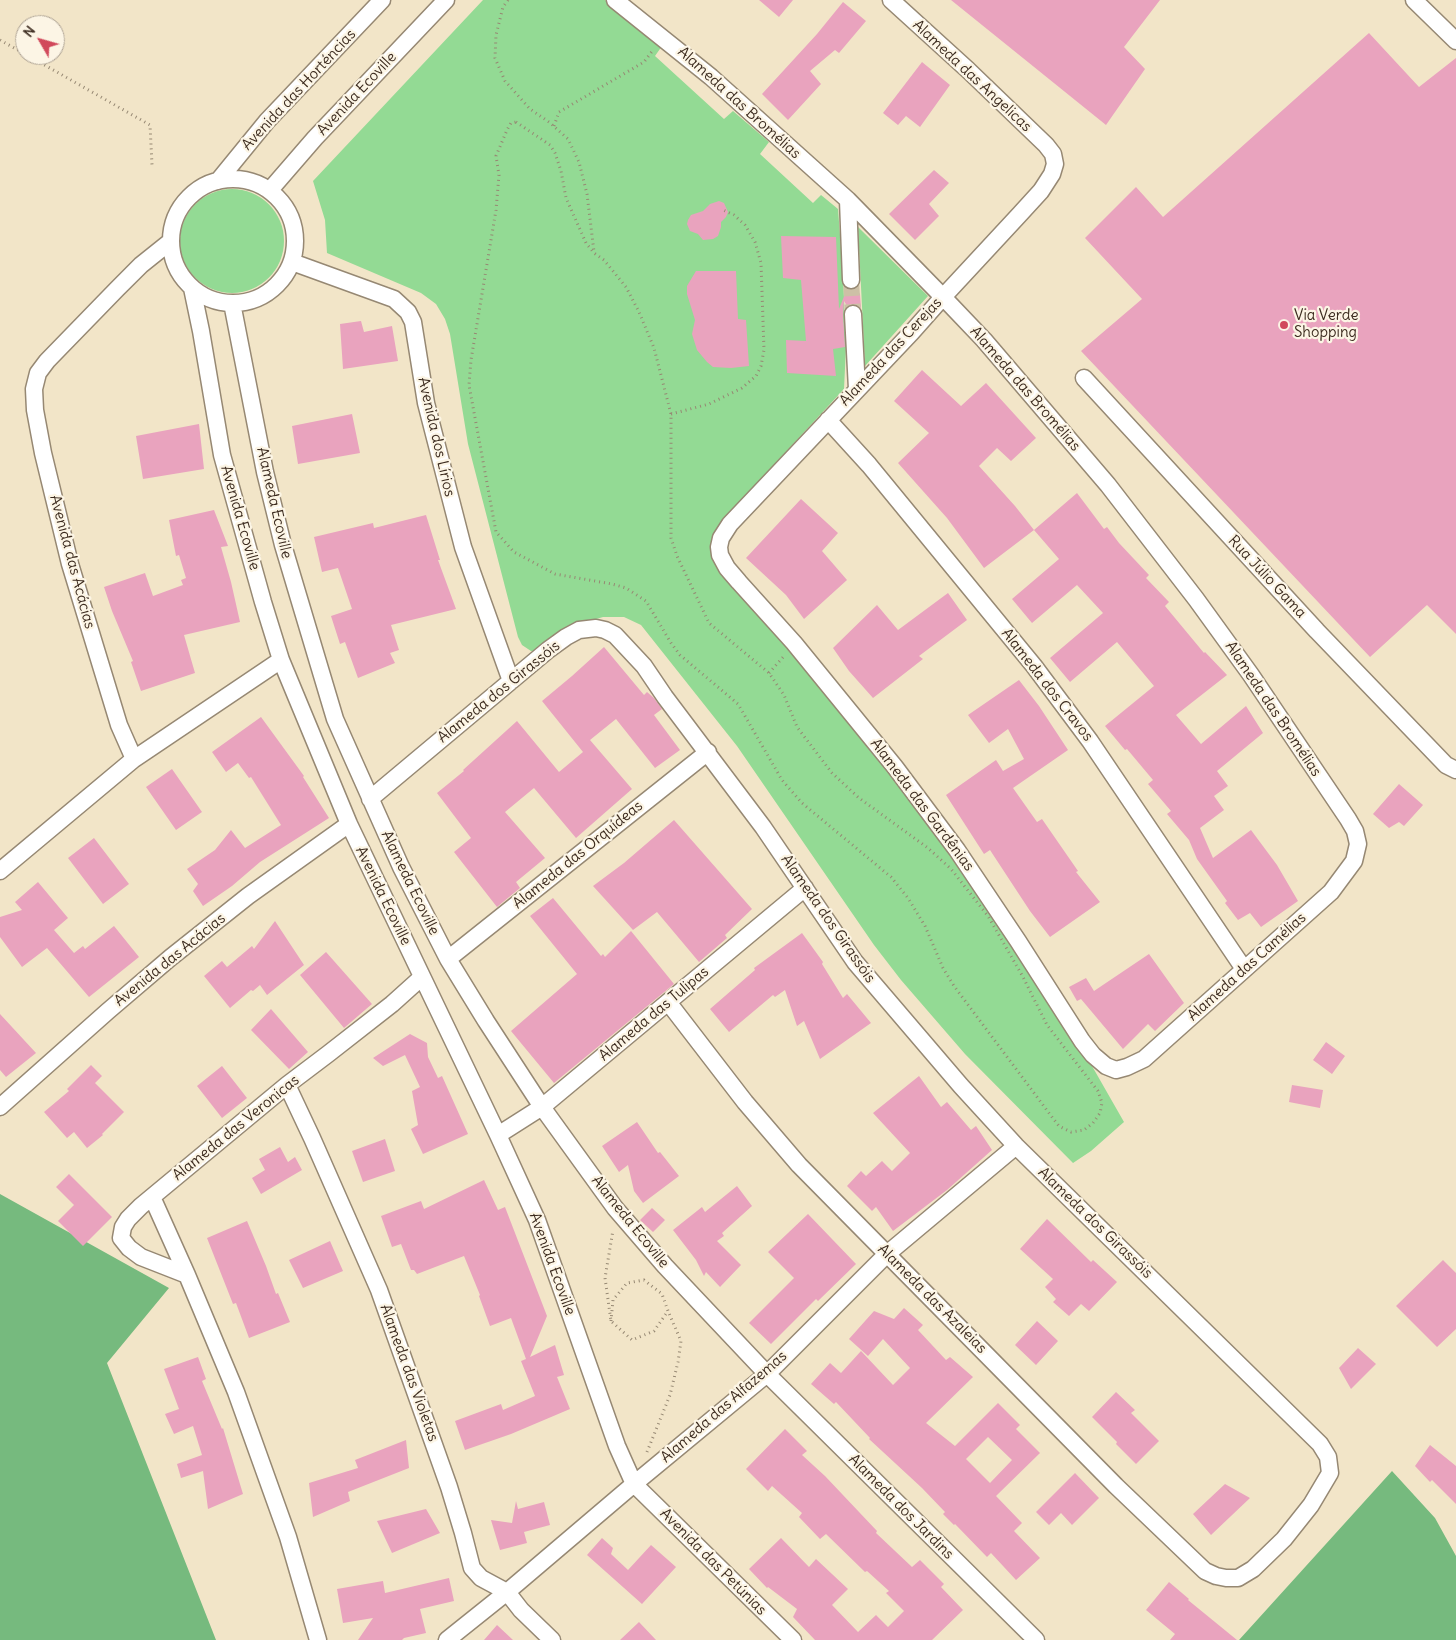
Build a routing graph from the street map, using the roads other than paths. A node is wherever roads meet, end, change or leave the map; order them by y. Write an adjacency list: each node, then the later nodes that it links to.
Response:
1 (382, 0): 8 (street, Avenida das Horténcias)
2 (446, 0): 9 (street, Avenida Ecoville)
3 (615, 0): 10 (street, Alameda das Bromélias)
4 (891, 0): 7 (street, Alameda das Angelicas)
5 (1414, 0): 6 (street)
6 (1456, 41)
7 (1053, 154): 15 (street, Alameda das Cerejas)
8 (218, 180): 9 (street, Avenida das Horténcias); 11 (street, Avenida das Horténcias)
9 (270, 190): 12 (street, Avenida das Horténcias)
10 (848, 200): 13 (street); 15 (street, Alameda das Bromélias)
11 (171, 241): 14 (street, Avenida das Horténcias); 25 (street, Avenida das Acácias)
12 (292, 262): 16 (street, Avenida das Horténcias); 23 (street, Avenida dos Lírios)
13 (851, 280)
14 (192, 288): 16 (street, Avenida das Horténcias); 22 (street, Avenida Ecoville)
15 (943, 296): 19 (street, Alameda das Cerejas); 29 (street, Alameda das Bromélias)
16 (232, 303): 27 (street, Alameda Ecoville)
17 (853, 314): 19 (street)
18 (1084, 378): 26 (street, Rua Júlio Gama)
19 (857, 389): 20 (street, Alameda das Cerejas)
20 (828, 420): 21 (street, Alameda das Cerejas); 33 (street, Alameda dos Cravos)
21 (719, 547): 36 (street, Alameda das Gardênias)
22 (282, 660): 25 (street); 28 (street, Avenida Ecoville)
23 (511, 682): 24 (street, Alameda dos Girassóis); 27 (street, Alameda dos Girassóis)
24 (708, 752): 31 (street, Alameda dos Girassóis); 32 (street, Alameda das Orquídeas)
25 (134, 759): 30 (street)
26 (1456, 770)
27 (370, 799): 32 (street, Alameda Ecoville)
28 (349, 824): 34 (street, Avenida Ecoville); 38 (street, Avenida das Acácias)
29 (1358, 844): 33 (street, Alameda das Camélias)
30 (0, 871)
31 (805, 888): 35 (street, Alameda das Tulipas); 41 (street, Alameda dos Girassóis)
32 (448, 959): 39 (street, Alameda Ecoville)
33 (1244, 969): 36 (street, Alameda das Camélias)
34 (422, 977): 37 (street, Alameda das Veronicas); 40 (street, Avenida Ecoville)
35 (668, 1002): 39 (street, Alameda das Tulipas); 43 (street, Alameda das Azaleias)
36 (1116, 1070)
37 (287, 1085): 42 (street, Alameda das Veronicas); 48 (street, Alameda das Violetas)
38 (0, 1107)
39 (542, 1107): 40 (street, Alameda das Tulipas); 45 (street, Alameda Ecoville)
40 (498, 1135): 46 (street, Avenida Ecoville)
41 (1016, 1146): 43 (street, Alameda das Alfazemas); 47 (street, Alameda dos Girassóis)
42 (152, 1197): 44 (street); 44 (street, Alameda das Veronicas)
43 (887, 1254): 45 (street, Alameda das Alfazemas); 47 (street, Alameda das Azaleias)
44 (188, 1274): 49 (street)
45 (767, 1374): 46 (street, Alameda das Alfazemas); 53 (street, Alameda dos Jardins)
46 (634, 1484): 48 (street, Alameda das Alfazemas); 52 (street, Avenida das Petúnias)
47 (1216, 1576)
48 (507, 1592): 50 (street, Alameda das Alfazemas); 51 (street, Alameda das Violetas)
49 (318, 1640)
50 (447, 1640)
51 (552, 1640)
52 (793, 1640)
53 (1036, 1640)

